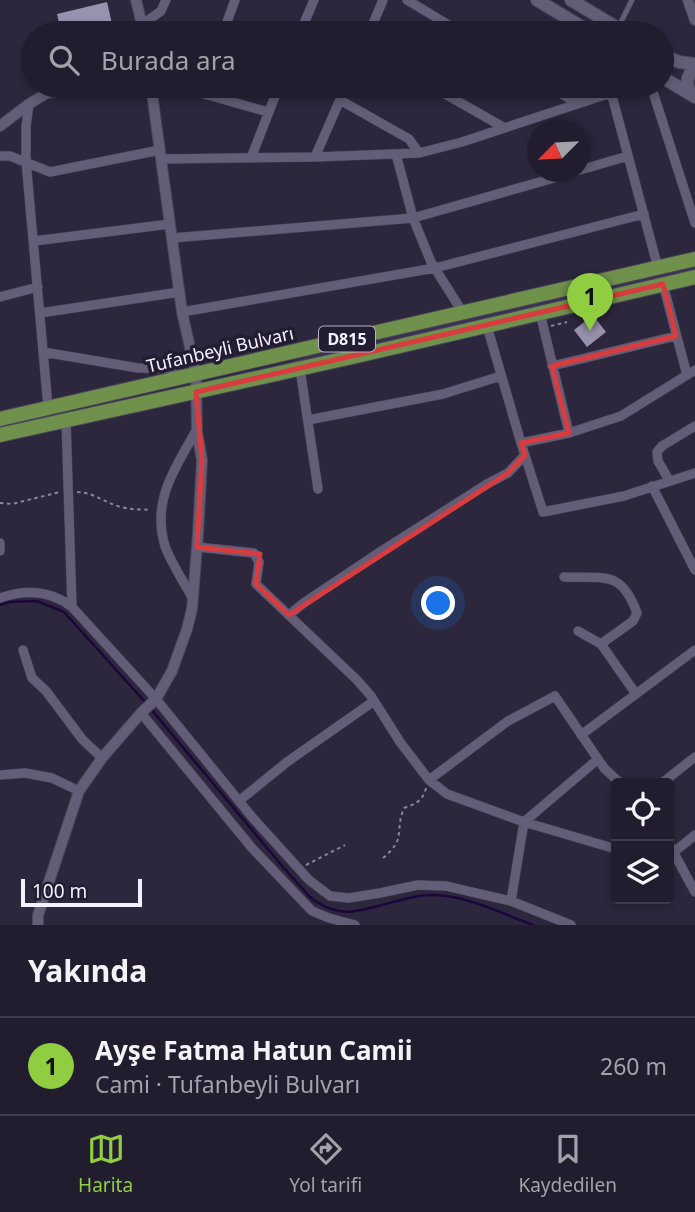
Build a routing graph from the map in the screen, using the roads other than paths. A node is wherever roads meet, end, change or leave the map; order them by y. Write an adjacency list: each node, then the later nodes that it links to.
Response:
1 (136, 0): 12 (street)
2 (166, 0): 13 (street)
3 (235, 0): 14 (street)
4 (313, 0): 15 (street)
5 (383, 0): 16 (street)
6 (407, 0): 17 (street)
7 (537, 0): 18 (main road)
8 (571, 0): 19 (main road)
9 (632, 0): 20 (lane)
10 (688, 0): 11 (street)
11 (695, 20)
12 (141, 21)
13 (151, 21)
14 (227, 21)
15 (305, 21)
16 (374, 21)
17 (442, 21)
18 (572, 21)
19 (606, 21)
20 (625, 21)
21 (674, 60): 22 (main road)
22 (695, 66): 24 (main road)
23 (674, 84): 24 (main road)
24 (695, 97)
25 (39, 98): 36 (street)
26 (153, 98): 41 (street)
27 (228, 98): 37 (street)
28 (274, 98): 37 (street)
29 (452, 98): 39 (street)
30 (568, 98): 35 (street)
31 (592, 98): 35 (street)
32 (613, 98): 44 (street)
33 (655, 98): 52 (street)
34 (340, 100): 40 (street); 45 (street)
35 (577, 103): 39 (street)
36 (29, 104): 38 (street); 47 (street)
37 (268, 112): 46 (street)
38 (0, 126)
39 (503, 127): 40 (street)
40 (419, 153): 42 (street)
41 (161, 154): 46 (street); 47 (street); 53 (street)
42 (396, 154): 45 (street); 51 (street)
43 (0, 156): 47 (street)
44 (628, 156): 48 (street); 50 (street)
45 (315, 157): 46 (street)
46 (251, 158)
47 (26, 162): 55 (street)
48 (590, 167)
49 (539, 182): 51 (street)
50 (644, 214): 57 (street); 58 (street)
51 (413, 218): 54 (street); 57 (street)
52 (695, 223)
53 (170, 224): 54 (street); 55 (street)
54 (172, 238): 62 (street)
55 (34, 241): 61 (street)
56 (695, 260): 58 (highway, Tufanbeyli Bulvarı / D815)
57 (435, 268): 65 (street); 66 (street)
58 (658, 268): 66 (highway, Tufanbeyli Bulvarı / D815)
59 (695, 277): 60 (highway, Tufanbeyli Bulvarı / D815)
60 (663, 284): 67 (highway, Tufanbeyli Bulvarı / D815); 69 (street)
61 (38, 287): 63 (street); 64 (street)
62 (180, 292): 64 (street); 65 (street)
63 (0, 297)
64 (40, 313): 70 (street)
65 (183, 313): 74 (street)
66 (463, 313): 74 (highway, Tufanbeyli Bulvarı / D815)
67 (542, 321): 68 (highway, Tufanbeyli Bulvarı / D815); 71 (street)
68 (487, 326): 72 (highway, Tufanbeyli Bulvarı / D815); 75 (street)
69 (676, 336): 71 (street); 73 (street)
70 (43, 352): 76 (street); 78 (street)
71 (552, 366): 84 (street)
72 (300, 369): 77 (highway, Tufanbeyli Bulvarı / D815); 81 (street)
73 (691, 372): 84 (street)
74 (196, 374): 76 (highway, Tufanbeyli Bulvarı / D815); 77 (street)
75 (501, 376): 81 (street); 86 (street)
76 (176, 379): 78 (highway, Tufanbeyli Bulvarı / D815)
77 (196, 392): 80 (highway, Tufanbeyli Bulvarı / D815); 83 (street)
78 (48, 407): 79 (highway, Tufanbeyli Bulvarı / D815)
79 (0, 419)
80 (66, 420): 85 (highway, Tufanbeyli Bulvarı / D815); 99 (street)
81 (307, 420): 91 (street)
82 (695, 426): 89 (street)
83 (197, 429): 93 (street); 98 (street)
84 (569, 433): 86 (street)
85 (0, 435)
86 (521, 443): 87 (street)
87 (525, 455): 90 (street); 100 (street)
88 (695, 473): 89 (street)
89 (669, 480): 90 (street)
90 (652, 486): 95 (street)
91 (318, 489)
92 (0, 543): 94 (street)
93 (197, 547): 98 (street); 100 (street)
94 (0, 551)
95 (695, 570)
96 (564, 577): 102 (street)
97 (0, 598): 99 (street)
98 (193, 599): 106 (street)
99 (72, 607): 106 (street)
100 (289, 615): 107 (street)
101 (578, 631): 102 (street)
102 (601, 644): 105 (street)
103 (23, 650): 111 (street)
104 (695, 650): 105 (street)
105 (636, 694): 109 (street)
106 (155, 700): 108 (street); 118 (street)
107 (374, 701): 116 (street); 118 (street)
108 (141, 713): 111 (street); 127 (street)
109 (581, 735): 112 (street); 116 (street)
110 (695, 757): 115 (street)
111 (102, 758): 117 (street)
112 (598, 760): 114 (street); 119 (street)
113 (0, 775): 117 (street)
114 (615, 778)
115 (668, 778)
116 (429, 780): 119 (street)
117 (79, 791): 126 (street)
118 (239, 801): 125 (street)
119 (524, 822): 121 (street); 125 (street)
120 (695, 835): 122 (street)
121 (611, 848)
122 (674, 848)
123 (674, 857): 124 (street)
124 (695, 892)
125 (511, 901): 128 (street)
126 (37, 925)
127 (355, 925)
128 (572, 925)

